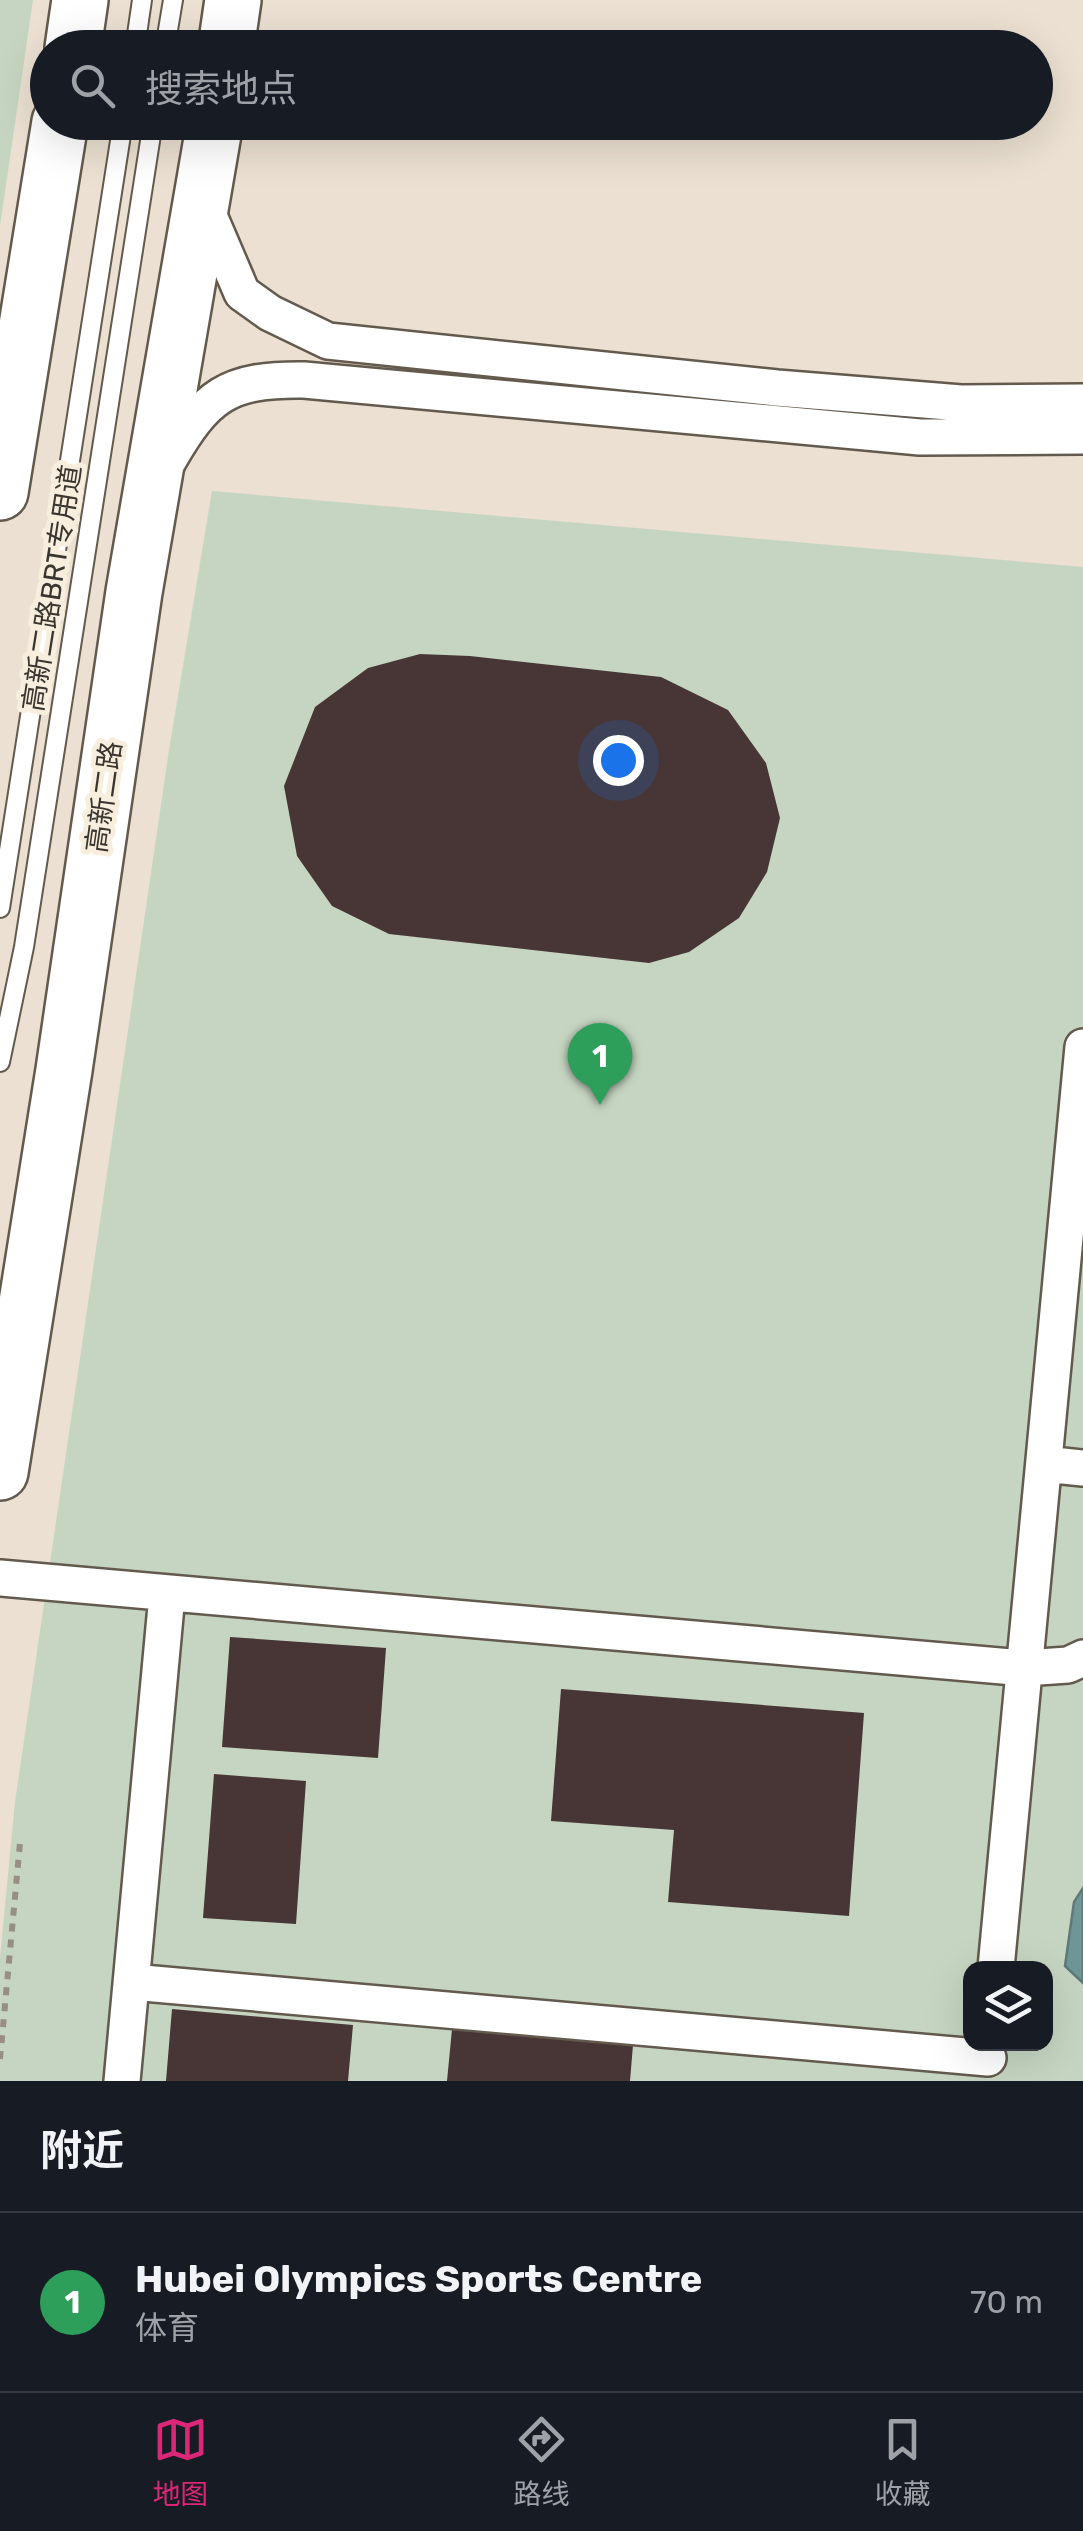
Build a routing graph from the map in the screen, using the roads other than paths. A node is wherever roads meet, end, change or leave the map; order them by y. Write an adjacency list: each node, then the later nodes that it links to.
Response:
1 (80, 0): 5 (main road)
2 (142, 0): 6 (lane)
3 (172, 0): 7 (lane)
4 (233, 0): 8 (main road)
5 (76, 30)
6 (138, 30)
7 (168, 30)
8 (229, 30)
9 (57, 140): 17 (main road)
10 (120, 140): 18 (lane, 高新二路BRT专用道)
11 (150, 140): 20 (lane, 高新二路BRT专用道)
12 (211, 140): 13 (main road, 高新二路)
13 (203, 200): 14 (street); 16 (main road, 高新二路)
14 (1083, 402)
15 (1083, 436): 16 (street)
16 (152, 488): 23 (main road, 高新二路)
17 (0, 492)
18 (0, 908)
19 (1083, 1047): 21 (street)
20 (0, 1062)
21 (1044, 1464): 22 (street); 27 (street)
22 (1083, 1468)
23 (0, 1472)
24 (0, 1578): 25 (street)
25 (167, 1595): 27 (street); 29 (street)
26 (1083, 1658): 27 (street)
27 (1024, 1668): 28 (street)
28 (997, 1961)
29 (132, 1982): 30 (street); 31 (street)
30 (987, 2061)
31 (122, 2081)

